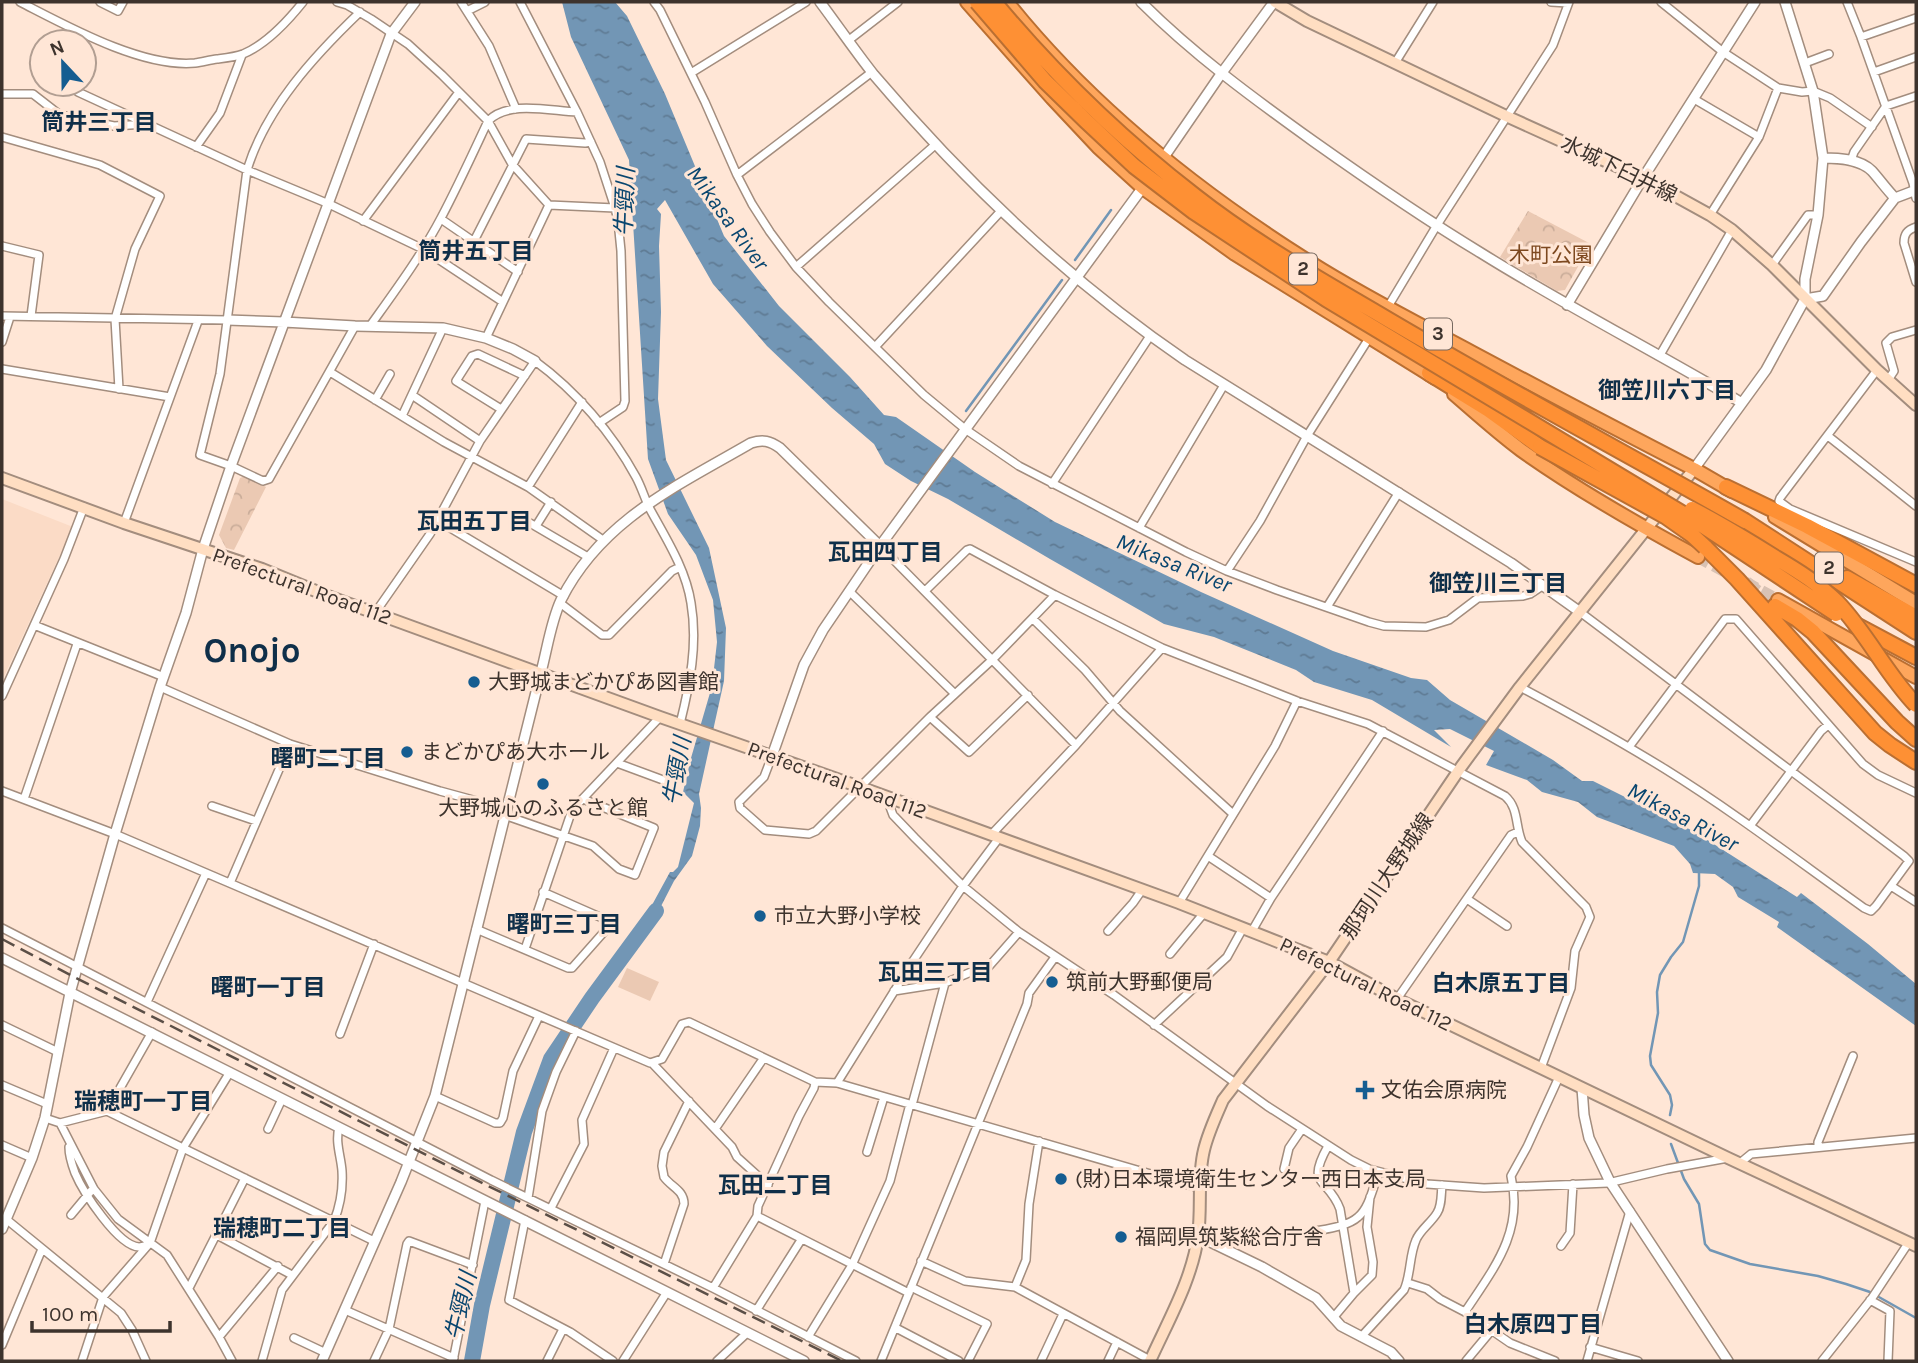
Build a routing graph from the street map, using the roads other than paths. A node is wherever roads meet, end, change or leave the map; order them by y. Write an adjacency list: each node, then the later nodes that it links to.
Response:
1 (20, 2): 31 (street)
2 (100, 2): 3 (street)
3 (123, 2)
4 (303, 2): 38 (street)
5 (337, 2): 29 (street)
6 (415, 2): 32 (street)
7 (461, 2): 28 (street)
8 (485, 2): 28 (street)
9 (520, 2): 55 (street)
10 (654, 2): 44 (street)
11 (806, 2): 44 (street)
12 (820, 2): 35 (street)
13 (898, 2): 35 (street)
14 (967, 2): 72 (highway, 3)
15 (977, 2): 131 (highway, 2, bridge)
16 (994, 2): 175 (highway, 2, bridge)
17 (1007, 2): 65 (highway, 3)
18 (1141, 2): 45 (street)
19 (1274, 2): 40 (main road, 水城下臼井線); 45 (street)
20 (1433, 2): 40 (street)
21 (1551, 2): 26 (street)
22 (1661, 2): 36 (street)
23 (1755, 2): 36 (street)
24 (1785, 2): 41 (street)
25 (1857, 2): 27 (street)
26 (1568, 3): 56 (street)
27 (1848, 3): 33 (street)
28 (467, 11): 54 (street)
29 (360, 12): 32 (street); 69 (street)
30 (1916, 18): 33 (street)
31 (72, 28)
32 (391, 34): 48 (street); 75 (street)
33 (1861, 37): 43 (street)
34 (98, 40): 38 (street)
35 (849, 40): 42 (street)
36 (1723, 52): 46 (street); 52 (street)
37 (1829, 54): 41 (street)
38 (242, 55): 64 (street)
39 (1916, 57): 43 (street)
40 (1395, 63): 56 (main road, 水城下臼井線)
41 (1805, 63): 47 (street)
42 (872, 72): 63 (street); 70 (street)
43 (1874, 72): 53 (street)
44 (691, 74): 70 (street)
45 (1221, 74): 65 (street); 83 (street)
46 (1778, 88): 47 (street); 61 (street)
47 (1813, 91): 59 (street); 66 (street)
48 (459, 92): 57 (street); 82 (street)
49 (2, 94): 58 (street)
50 (1916, 96): 53 (street)
51 (91, 98): 58 (street)
52 (1694, 99): 61 (street); 71 (street)
53 (1886, 106): 59 (street); 73 (street)
54 (516, 108): 55 (street); 57 (street)
55 (577, 112): 62 (street)
56 (1506, 116): 71 (main road, 水城下臼井線); 83 (street)
57 (488, 121): 68 (street); 81 (street)
58 (147, 124): 64 (street)
59 (1872, 127): 67 (street)
60 (2, 137): 100 (street)
61 (1759, 137): 79 (street)
62 (591, 142): 68 (street); 77 (street)
63 (935, 145): 78 (street); 90 (street)
64 (196, 147): 69 (street)
65 (1163, 158): 72 (street); 97 (highway, 3)
66 (1823, 158): 67 (street); 80 (street)
67 (1851, 161): 74 (street)
68 (512, 164): 76 (street); 86 (street)
69 (247, 170): 75 (street); 101 (street)
70 (737, 175): 90 (street)
71 (1643, 178): 79 (main road, 水城下臼井線); 96 (street)
72 (1143, 188): 92 (street); 109 (highway, 3)
73 (1915, 193): 74 (street)
74 (1895, 198): 94 (street)
75 (329, 204): 82 (street); 103 (street)
76 (549, 205): 77 (street); 91 (street)
77 (615, 208): 133 (street)
78 (1001, 211): 92 (street); 112 (street)
79 (1710, 215): 85 (main road, 水城下臼井線)
80 (1818, 215): 89 (street); 94 (street)
81 (441, 219): 86 (street); 88 (street)
82 (363, 221): 88 (street)
83 (1437, 225): 96 (street); 97 (street)
84 (1916, 227): 93 (street)
85 (1731, 230): 89 (main road, 水城下臼井線); 113 (street)
86 (474, 241): 91 (street)
87 (2, 246): 98 (street)
88 (423, 249): 95 (street); 105 (street)
89 (1772, 265): 94 (main road, 水城下臼井線)
90 (796, 267): 112 (street)
91 (518, 272): 95 (street)
92 (1076, 277): 108 (street); 134 (street)
93 (1916, 282)
94 (1805, 299): 116 (main road, 水城下臼井線); 128 (street)
95 (503, 302): 110 (street)
96 (1567, 305): 113 (street)
97 (1388, 308): 109 (street); 140 (highway, 3)
98 (31, 316): 99 (street); 100 (street)
99 (6, 317): 111 (street)
100 (115, 319): 102 (street); 123 (street)
101 (227, 320): 102 (street); 103 (street); 139 (street)
102 (198, 321): 125 (street)
103 (284, 322): 104 (street); 139 (street)
104 (355, 326): 105 (street); 117 (street)
105 (370, 326): 106 (street)
106 (443, 328): 110 (street); 124 (street)
107 (1916, 330): 121 (street)
108 (1150, 336): 122 (street); 142 (street)
109 (1370, 337): 118 (highway, 3); 135 (street)
110 (486, 338): 114 (street)
111 (2, 342)
112 (875, 347): 134 (street)
113 (1660, 355): 128 (street)
114 (536, 361): 120 (street); 127 (street)
115 (2, 369): 123 (street)
116 (1877, 370): 121 (main road, 水城下臼井線); 136 (street)
117 (330, 372): 126 (street); 139 (street)
118 (1429, 373): 155 (highway, 3); 159 (highway, bridge)
119 (390, 374): 126 (street)
120 (525, 376): 130 (street); 130 (street)
121 (1888, 380): 129 (main road, 水城下臼井線)
122 (1224, 385): 135 (street); 154 (street)
123 (119, 389): 125 (street)
124 (412, 395): 132 (street); 137 (street)
125 (170, 397): 152 (street)
126 (375, 400): 132 (street)
127 (582, 402): 133 (street); 143 (street)
128 (1742, 403): 140 (street)
129 (1916, 405)
130 (501, 409): 137 (street)
131 (1516, 413): 179 (highway, 2, bridge); 192 (highway, bridge)
132 (402, 416): 138 (street)
133 (599, 423): 147 (street)
134 (965, 429): 142 (street); 157 (street)
135 (1307, 436): 145 (street); 163 (street)
136 (1828, 436): 148 (street); 161 (street)
137 (480, 441): 138 (street)
138 (471, 456): 143 (street); 151 (street)
139 (231, 466): 158 (street)
140 (1693, 469): 144 (highway, 3); 155 (main road, 那珂川大野城線)
141 (2, 478): 149 (main road, Prefectural Road 112)
142 (1052, 484): 154 (street)
143 (528, 487): 146 (street)
144 (1726, 488): 164 (highway); 175 (highway, 3)
145 (1399, 492): 165 (street); 171 (street)
146 (551, 502): 153 (street); 156 (street)
147 (651, 503): 156 (street); 157 (street); 162 (street)
148 (1916, 506)
149 (84, 507): 152 (main road, Prefectural Road 112); 176 (street)
150 (523, 519): 153 (street)
151 (438, 520): 169 (street); 173 (street)
152 (124, 523): 158 (main road, Prefectural Road 112)
153 (536, 526): 160 (street)
154 (1139, 528): 163 (street)
155 (1645, 528): 159 (highway, 3); 172 (main road, 那珂川大野城線)
156 (603, 540): 160 (street)
157 (880, 546): 166 (street); 167 (street)
158 (203, 549): 173 (main road, Prefectural Road 112); 182 (street)
159 (1701, 552): 203 (highway)
160 (588, 557): 169 (street)
161 (1916, 562)
162 (680, 567): 169 (street); 195 (street)
163 (1227, 571): 171 (street)
164 (1916, 585)
165 (1542, 586): 171 (street); 172 (street)
166 (926, 590): 168 (street); 180 (street)
167 (849, 591): 187 (street); 202 (street)
168 (1055, 595): 174 (street); 178 (street)
169 (562, 600): 181 (street)
170 (1777, 603): 183 (highway); 198 (highway)
171 (1326, 607)
172 (1580, 612): 184 (street); 186 (main road, 那珂川大野城線)
173 (375, 613): 181 (main road, Prefectural Road 112)
174 (1033, 619): 180 (street); 191 (street)
175 (1914, 619)
176 (34, 625): 177 (street); 189 (street)
177 (77, 644): 182 (street); 211 (street)
178 (1163, 649): 190 (street); 191 (street)
179 (1916, 657)
180 (993, 659): 187 (street); 188 (street)
181 (541, 672): 193 (main road, Prefectural Road 112); 215 (street)
182 (164, 677): 185 (street)
183 (1916, 677)
184 (1676, 684): 196 (street); 201 (street); 206 (street)
185 (160, 687): 199 (street); 220 (street)
186 (1520, 687): 201 (street); 205 (main road, 那珂川大野城線)
187 (954, 693): 194 (street)
188 (1028, 695): 194 (street); 200 (street)
189 (2, 696)
190 (1297, 701): 197 (street); 216 (street)
191 (1113, 704): 200 (street); 216 (street)
192 (1916, 705)
193 (660, 717): 195 (main road, Prefectural Road 112); 204 (street)
194 (930, 717): 208 (street)
195 (680, 724): 202 (main road, Prefectural Road 112)
196 (1828, 725): 206 (street); 210 (street)
197 (1383, 731): 205 (street); 230 (street)
198 (1916, 740)
199 (290, 744): 215 (street); 217 (street)
200 (1076, 745): 222 (street)
201 (1629, 747): 218 (street)
202 (772, 756): 208 (main road, Prefectural Road 112); 208 (street)
203 (1916, 762)
204 (617, 763): 207 (street); 212 (street)
205 (1459, 769): 219 (street); 246 (main road, 那珂川大野城線)
206 (1791, 770): 218 (street); 227 (street)
207 (663, 780)
208 (860, 787): 213 (main road, Prefectural Road 112)
209 (2, 791): 211 (street)
210 (1916, 793)
211 (24, 799): 220 (street)
212 (583, 799): 221 (street); 221 (street)
213 (891, 799): 222 (main road, Prefectural Road 112); 226 (street)
214 (212, 806): 217 (street)
215 (505, 812): 221 (street); 237 (street)
216 (1233, 814): 223 (street)
217 (256, 821): 225 (street)
218 (1749, 826): 227 (street)
219 (1518, 832): 231 (street); 265 (street)
220 (115, 834): 224 (street); 247 (street)
221 (563, 836): 229 (street)
222 (995, 836): 226 (street); 228 (main road, Prefectural Road 112)
223 (1208, 856): 230 (street); 233 (street)
224 (206, 873): 225 (street); 253 (street)
225 (230, 883): 241 (street)
226 (963, 886): 240 (street); 250 (street)
227 (1891, 886): 232 (street)
228 (1142, 890): 233 (main road, Prefectural Road 112); 239 (street)
229 (543, 892): 242 (street); 242 (street)
230 (1271, 898): 238 (street)
231 (1466, 899): 235 (street); 252 (street)
232 (1916, 902)
233 (1179, 903): 234 (main road, Prefectural Road 112)
234 (1204, 913): 238 (main road, Prefectural Road 112); 243 (street)
235 (1507, 926)
236 (2, 928): 247 (street)
237 (476, 929): 242 (street); 249 (street)
238 (1248, 930): 246 (main road, Prefectural Road 112); 256 (street)
239 (1108, 931)
240 (1019, 932): 244 (street); 248 (street)
241 (374, 944): 249 (street); 259 (street)
242 (525, 949)
243 (1170, 954)
244 (1055, 957): 256 (street); 282 (street)
245 (2, 958): 251 (street)
246 (1329, 962): 252 (main road, Prefectural Road 112); 270 (main road, 那珂川大野城線)
247 (79, 968): 251 (street); 253 (street)
248 (945, 983): 250 (street); 278 (street)
249 (463, 984): 254 (street); 273 (street)
250 (894, 991): 269 (street)
251 (70, 993): 258 (street); 261 (street)
252 (1397, 999): 265 (main road, Prefectural Road 112)
253 (147, 1002): 288 (street)
254 (541, 1017): 257 (street); 273 (street)
255 (2, 1025): 261 (street)
256 (1154, 1025): 270 (street)
257 (576, 1031): 260 (street); 310 (street)
258 (152, 1032): 266 (street); 279 (street)
259 (340, 1034)
260 (614, 1048): 264 (street); 312 (street)
261 (58, 1052): 277 (street)
262 (1853, 1056): 292 (street)
263 (763, 1059): 264 (street); 268 (street); 285 (street)
264 (652, 1063): 276 (street)
265 (1541, 1068): 267 (main road, Prefectural Road 112)
266 (230, 1072): 275 (street); 293 (street)
267 (1559, 1077): 272 (main road, Prefectural Road 112); 306 (street)
268 (815, 1082): 269 (street); 304 (street)
269 (837, 1083): 274 (street)
270 (1235, 1084): 286 (street); 307 (main road, 那珂川大野城線)
271 (2, 1085): 277 (street)
272 (1582, 1088): 296 (main road, Prefectural Road 112); 302 (street)
273 (435, 1096): 288 (street)
274 (884, 1097): 278 (street); 294 (street)
275 (282, 1099): 283 (street); 284 (street)
276 (689, 1101): 285 (street); 331 (street)
277 (47, 1104): 280 (street)
278 (911, 1105): 282 (street); 333 (street)
279 (107, 1111): 281 (street); 293 (street)
280 (45, 1118): 281 (street); 295 (street)
281 (60, 1123): 308 (street)
282 (979, 1124): 289 (street); 330 (street)
283 (339, 1127): 297 (street); 318 (street)
284 (268, 1129)
285 (715, 1129): 304 (street)
286 (1302, 1129): 291 (street); 299 (street)
287 (1916, 1138): 292 (street)
288 (419, 1141): 297 (street); 310 (street)
289 (1039, 1142): 307 (street); 337 (street)
290 (2, 1145): 295 (street)
291 (1328, 1146): 300 (street); 319 (street)
292 (1818, 1146): 298 (street)
293 (183, 1148): 301 (street); 326 (street)
294 (866, 1152)
295 (32, 1158): 314 (street)
296 (1728, 1158): 298 (main road, Prefectural Road 112); 302 (street)
297 (409, 1163): 311 (street); 325 (street)
298 (1740, 1163): 327 (main road, Prefectural Road 112)
299 (1283, 1169)
300 (1379, 1172): 305 (street); 309 (street)
301 (245, 1178): 318 (street); 322 (street)
302 (1610, 1182): 303 (street); 313 (street)
303 (1573, 1184): 306 (street); 328 (street)
304 (768, 1185): 316 (street)
305 (1442, 1185): 306 (street); 336 (street)
306 (1513, 1186): 347 (street)
307 (1199, 1188): 323 (main road, 那珂川大野城線)
308 (91, 1192): 315 (street); 326 (street); 326 (street)
309 (1370, 1197): 319 (street); 342 (street)
310 (528, 1198): 312 (street)
311 (485, 1201): 317 (street); 332 (street)
312 (551, 1208): 331 (street)
313 (1630, 1211): 361 (street); 386 (street)
314 (5, 1214): 320 (street); 329 (street)
315 (71, 1214)
316 (757, 1216): 324 (street); 339 (street)
317 (524, 1220): 341 (street); 352 (street)
318 (334, 1221): 325 (street); 335 (street)
319 (1342, 1224): 321 (street); 342 (street)
320 (2, 1229)
321 (1311, 1232)
322 (216, 1235): 334 (street); 338 (street)
323 (1198, 1236): 349 (street); 380 (main road, 那珂川大野城線)
324 (801, 1240): 333 (street); 346 (street)
325 (374, 1241): 345 (street)
326 (150, 1243): 338 (street); 343 (street)
327 (1912, 1244): 344 (street)
328 (1560, 1246)
329 (42, 1249): 343 (street); 360 (street)
330 (921, 1261): 337 (street); 340 (street)
331 (664, 1264): 339 (street)
332 (473, 1265): 351 (street); 363 (street)
333 (852, 1265): 340 (street); 356 (street)
334 (278, 1266): 335 (street); 355 (street)
335 (292, 1275): 367 (street)
336 (1408, 1283): 347 (street); 357 (street)
337 (1015, 1287): 348 (street)
338 (189, 1288): 355 (street)
339 (713, 1288): 346 (street)
340 (910, 1290): 350 (street); 377 (street)
341 (667, 1292): 354 (street); 371 (street)
342 (1354, 1293): 349 (street)
343 (103, 1297): 364 (street); 365 (street)
344 (1873, 1297): 387 (street); 388 (street)
345 (345, 1310): 351 (street); 362 (street)
346 (756, 1311): 356 (street)
347 (1465, 1312): 353 (street)
348 (1063, 1314): 359 (street); 378 (street)
349 (1333, 1318): 357 (street)
350 (896, 1328): 375 (street); 376 (street)
351 (389, 1329): 363 (street); 368 (street)
352 (563, 1329): 369 (street); 370 (street)
353 (1491, 1331): 382 (street); 383 (street)
354 (747, 1333): 372 (street); 373 (street)
355 (219, 1337): 366 (street)
356 (807, 1337): 374 (street)
357 (1361, 1337): 381 (street)
358 (294, 1338): 362 (street)
359 (1116, 1342): 379 (street); 380 (street)
360 (2, 1345)
361 (1590, 1347): 384 (street); 385 (street)
362 (324, 1357)
363 (453, 1360)
364 (82, 1361)
365 (146, 1361)
366 (232, 1361)
367 (262, 1361)
368 (374, 1361)
369 (547, 1361)
370 (613, 1361)
371 (623, 1361)
372 (717, 1361)
373 (804, 1361)
374 (856, 1361)
375 (881, 1361)
376 (959, 1361)
377 (968, 1361)
378 (1041, 1361)
379 (1108, 1361)
380 (1150, 1361)
381 (1399, 1361)
382 (1466, 1361)
383 (1555, 1361)
384 (1587, 1361)
385 (1638, 1361)
386 (1728, 1361)
387 (1822, 1361)
388 (1888, 1361)

